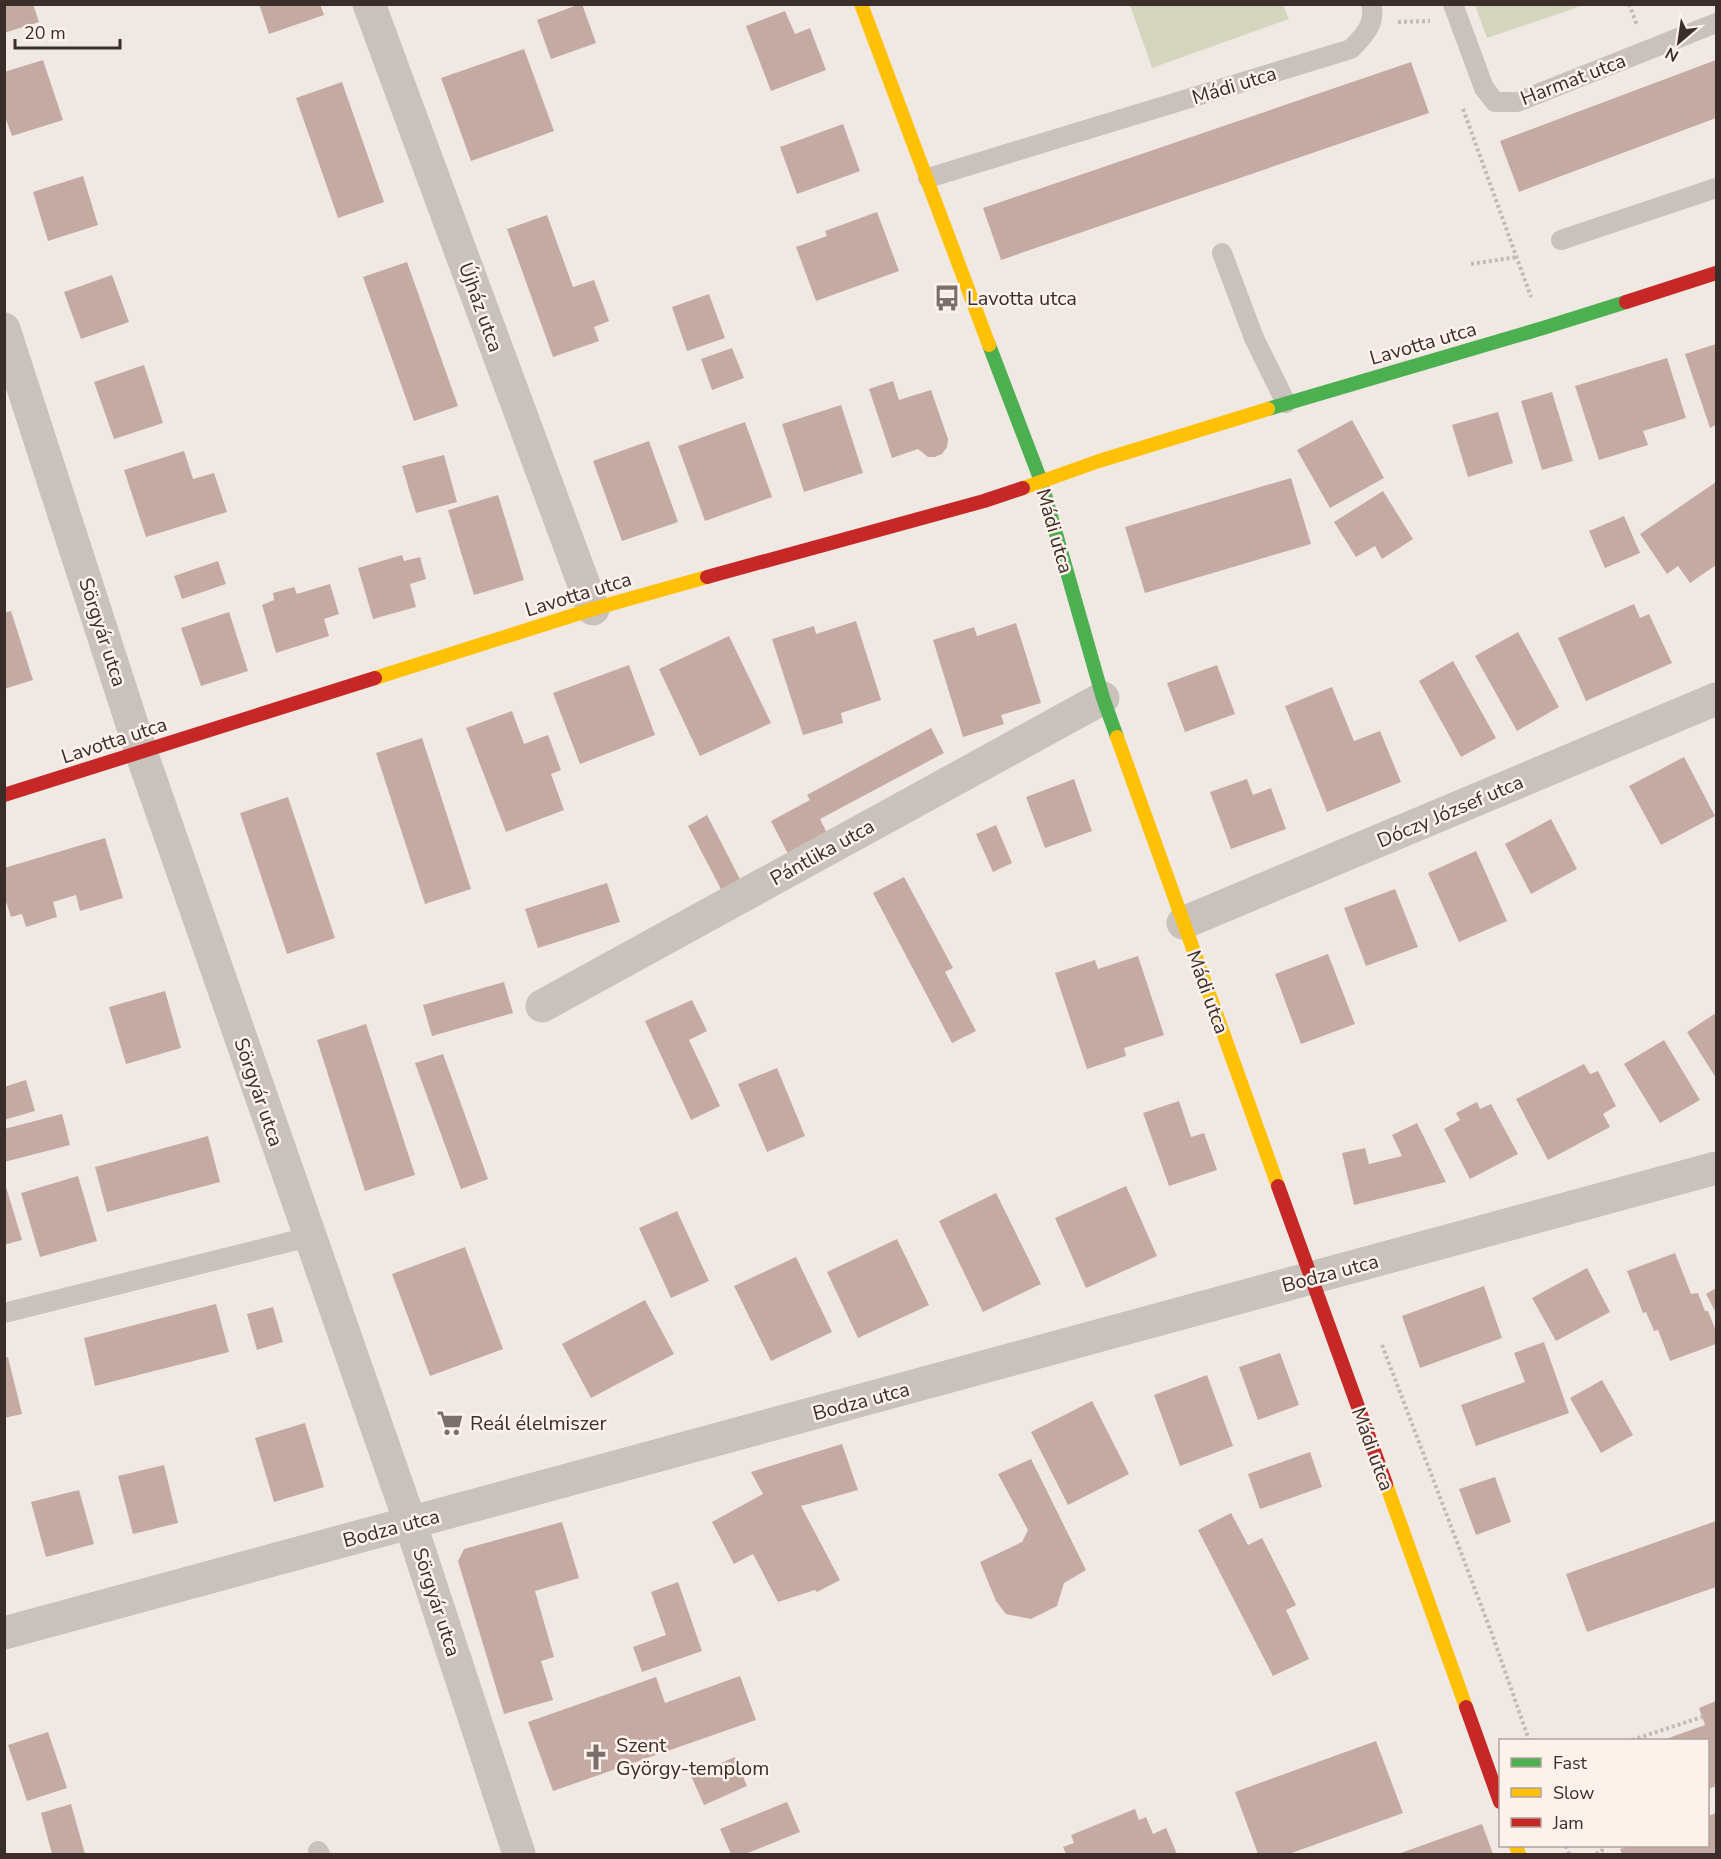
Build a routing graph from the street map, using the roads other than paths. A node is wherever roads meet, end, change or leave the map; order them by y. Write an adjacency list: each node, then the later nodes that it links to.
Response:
1 (369, 4): 14 (street, Újház utca)
2 (861, 4): 6 (street, Mádi utca)
3 (1371, 4): 6 (lane, Mádi utca)
4 (1453, 4): 5 (lane, Harmat utca)
5 (1716, 23)
6 (928, 178): 13 (street, Mádi utca)
7 (1716, 188): 8 (lane)
8 (1561, 240)
9 (1222, 253): 12 (lane)
10 (1716, 273): 12 (street, Lavotta utca)
11 (4, 329): 17 (street, Sörgyár utca)
12 (1286, 403): 13 (street, Lavotta utca)
13 (1041, 481): 14 (street, Lavotta utca); 15 (street, Mádi utca)
14 (593, 609): 17 (street, Lavotta utca)
15 (1103, 698): 19 (street, Mádi utca); 20 (street, Pántlika utca)
16 (1716, 699): 19 (street, Dóczy József utca)
17 (141, 752): 18 (street, Lavotta utca); 22 (street, Sörgyár utca)
18 (4, 795)
19 (1183, 923): 23 (street, Mádi utca)
20 (542, 1006)
21 (1716, 1168): 23 (street, Bodza utca)
22 (309, 1237): 24 (lane); 25 (street, Sörgyár utca)
23 (1312, 1278): 25 (street, Bodza utca); 27 (street, Mádi utca)
24 (4, 1314)
25 (411, 1522): 26 (street, Bodza utca); 28 (street, Sörgyár utca)
26 (4, 1633)
27 (1499, 1799)
28 (519, 1854)

